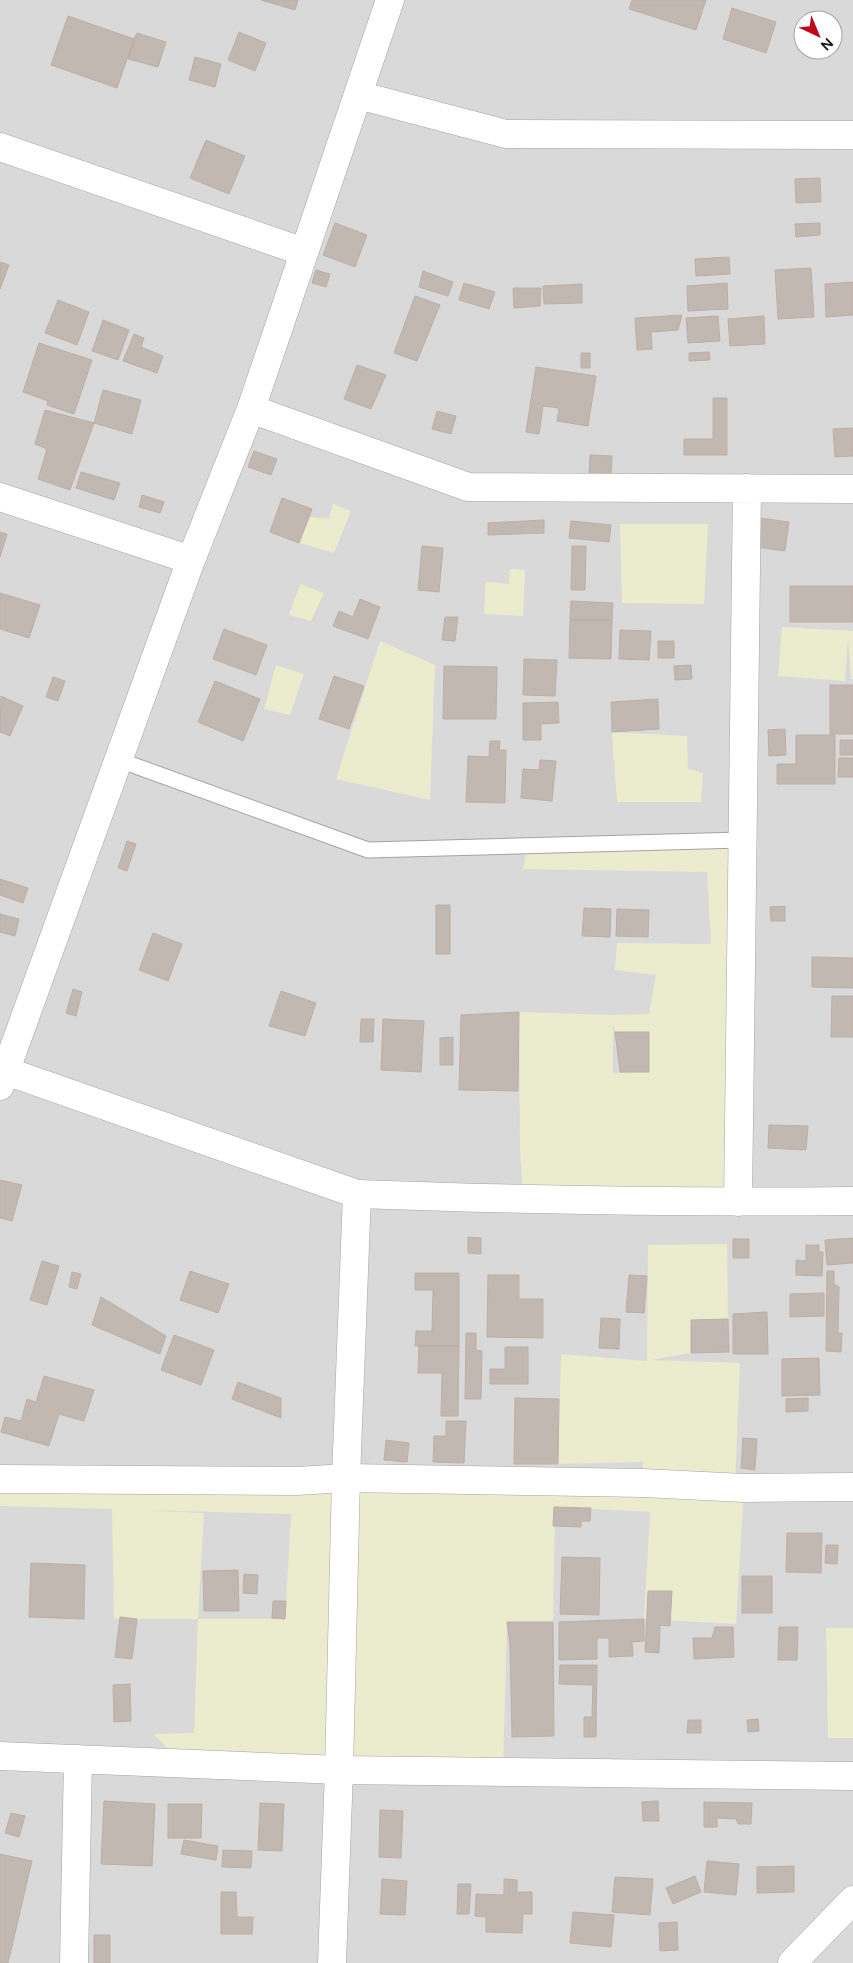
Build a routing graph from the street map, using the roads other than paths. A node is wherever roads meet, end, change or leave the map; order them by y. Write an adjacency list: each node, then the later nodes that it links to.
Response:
1 (390, 0): 2 (street)
2 (358, 95): 3 (street); 5 (street)
3 (853, 135)
4 (0, 147): 5 (street)
5 (304, 252): 6 (street)
6 (251, 409): 7 (street); 10 (street)
7 (747, 488): 8 (street); 12 (street)
8 (853, 488)
9 (0, 497): 10 (street)
10 (192, 560): 11 (street)
11 (118, 760): 12 (lane); 13 (street)
12 (742, 840): 16 (street)
13 (2, 1076): 14 (street)
14 (357, 1194): 16 (street); 17 (street)
15 (853, 1201): 16 (street)
16 (738, 1202)
17 (346, 1478): 18 (street); 19 (street); 22 (street)
18 (0, 1480)
19 (853, 1487)
20 (0, 1756): 21 (street)
21 (78, 1759): 22 (street); 25 (street)
22 (339, 1770): 23 (street); 26 (street)
23 (853, 1776)
24 (853, 1900): 27 (street)
25 (74, 1963)
26 (332, 1963)
27 (792, 1963)

